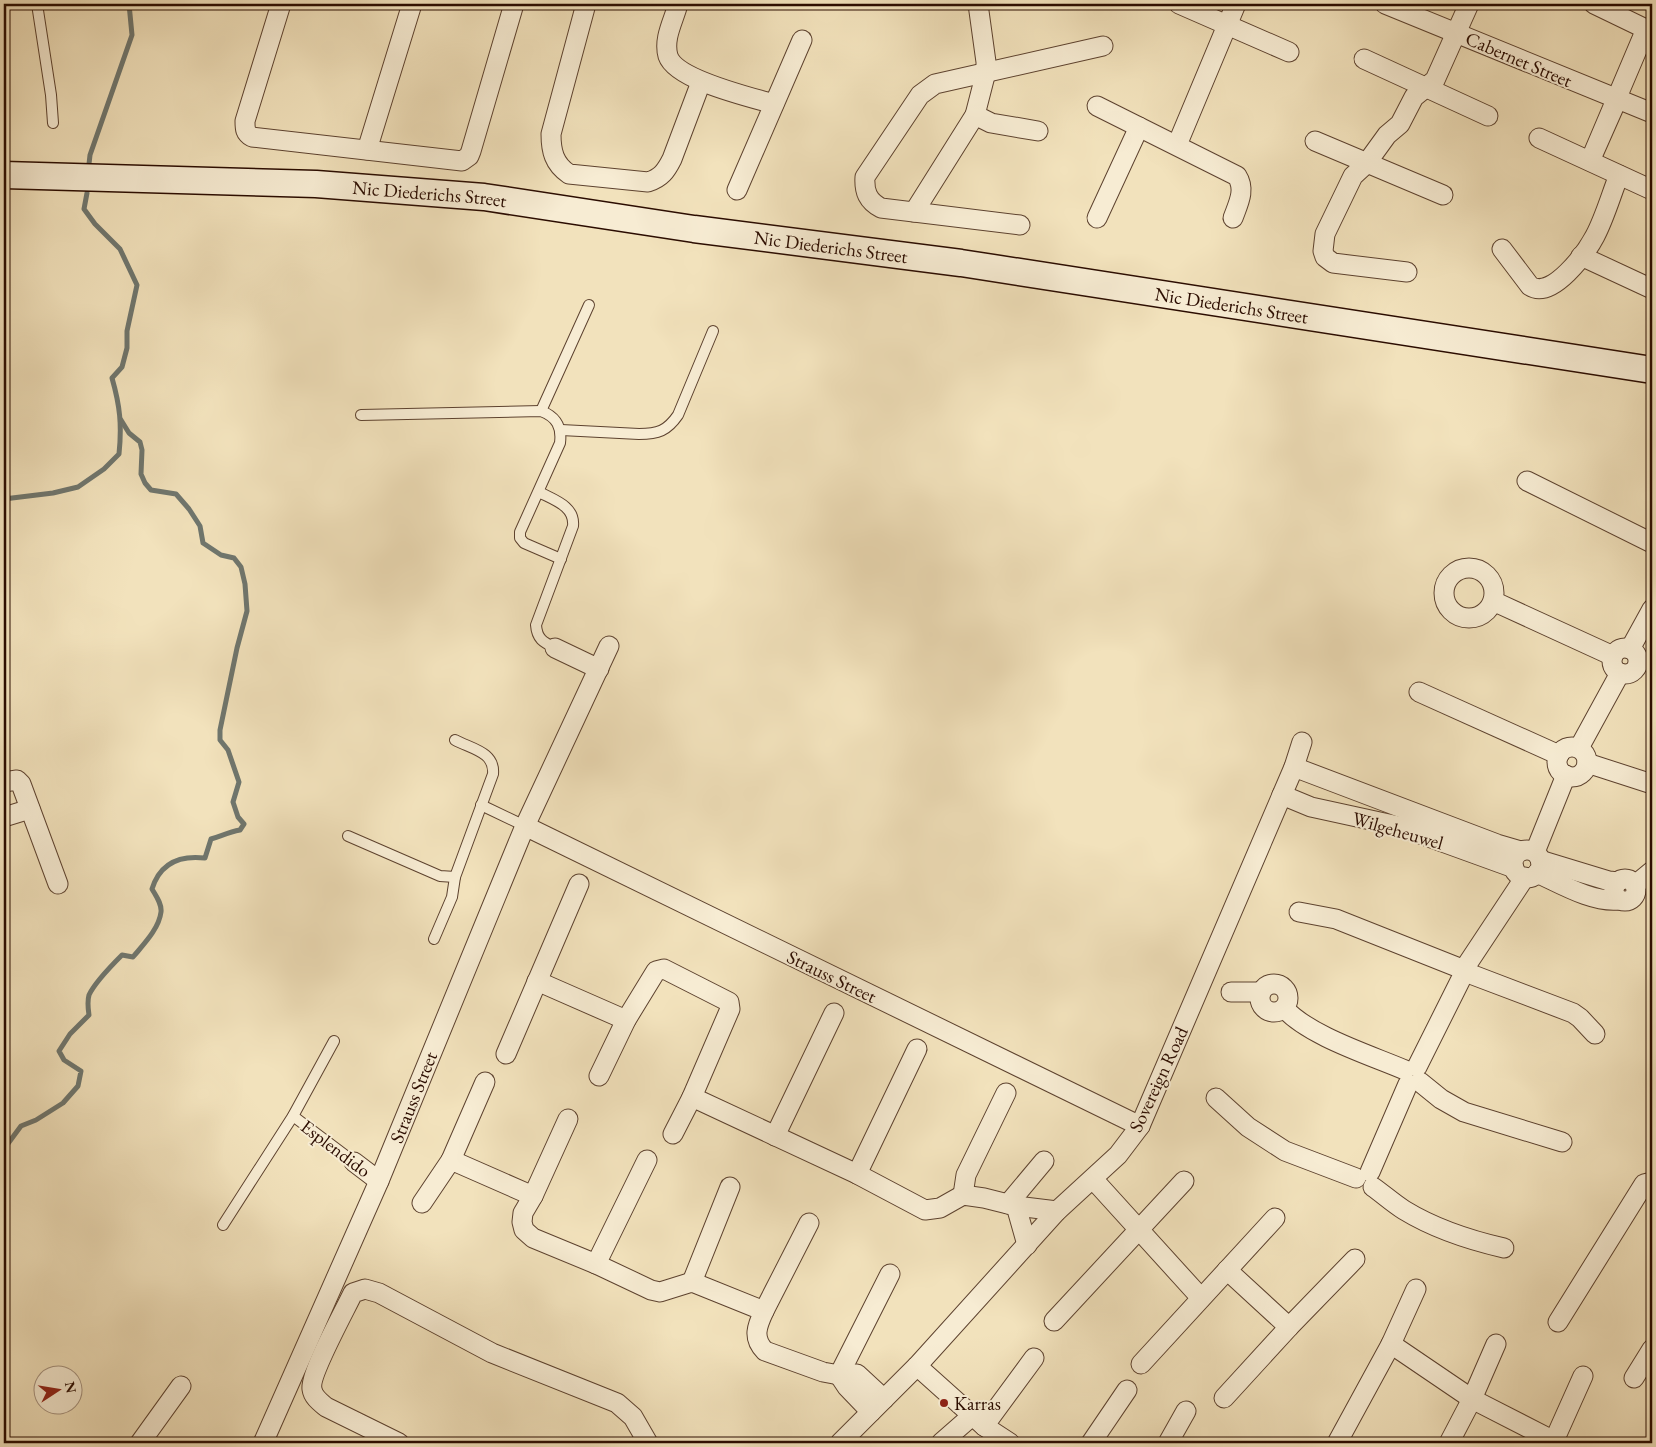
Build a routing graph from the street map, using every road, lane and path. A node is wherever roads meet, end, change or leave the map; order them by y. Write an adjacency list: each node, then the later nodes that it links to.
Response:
1 (37, 4): 29 (lane)
2 (281, 4): 35 (street)
3 (412, 4): 35 (street)
4 (514, 4): 35 (street)
5 (586, 4): 21 (street)
6 (678, 4): 21 (street)
7 (978, 4): 20 (street)
8 (1179, 4): 13 (street)
9 (1236, 4): 13 (street)
10 (1385, 4): 15 (street, Cabernet Street)
11 (1469, 4): 15 (street)
12 (1594, 4): 14 (street)
13 (1227, 26): 18 (street); 34 (street)
14 (1649, 31): 23 (street)
15 (1458, 33): 22 (street); 23 (street, Cabernet Street)
16 (802, 40): 24 (street)
17 (1103, 46): 20 (street)
18 (1289, 52)
19 (1364, 59): 22 (street)
20 (986, 72): 27 (street); 43 (street)
21 (701, 82): 24 (street)
22 (1426, 87): 28 (street); 37 (street)
23 (1617, 100): 26 (street, Cabernet Street); 36 (street)
24 (774, 104): 40 (street)
25 (1097, 106): 30 (street)
26 (1652, 113)
27 (975, 115): 31 (street); 43 (street)
28 (1488, 116)
29 (53, 122)
30 (1139, 127): 34 (street); 44 (street)
31 (1038, 131)
32 (1539, 138): 36 (street)
33 (1315, 141): 37 (street)
34 (1177, 145): 45 (street)
35 (367, 150)
36 (1590, 161): 39 (street)
37 (1366, 164): 42 (street); 49 (street)
38 (4, 175): 53 (street, Nic Diederichs Street)
39 (1619, 175): 41 (street); 48 (street)
40 (737, 190)
41 (1652, 190)
42 (1443, 196)
43 (914, 212): 46 (street)
44 (1097, 218)
45 (1233, 218)
46 (1020, 225)
47 (1502, 249): 48 (street)
48 (1581, 256): 50 (street)
49 (1407, 272)
50 (1652, 289)
51 (589, 305): 54 (lane)
52 (713, 331): 56 (lane)
53 (1652, 370)
54 (541, 411): 55 (lane); 56 (lane)
55 (361, 415)
56 (561, 430): 58 (lane)
57 (1527, 481): 59 (street)
58 (539, 492): 60 (lane); 60 (lane)
59 (1652, 543)
60 (561, 559): 64 (lane)
61 (1493, 601): 65 (street)
62 (1652, 609): 65 (street)
63 (609, 646): 66 (street, Strauss Street)
64 (555, 648): 66 (street)
65 (1630, 663): 71 (street)
66 (599, 669): 80 (street, Strauss Street)
67 (1419, 692): 70 (street)
68 (455, 740): 77 (lane)
69 (1302, 742): 72 (street, Sovereign Road)
70 (1559, 755): 71 (street); 73 (street)
71 (1583, 755): 73 (street); 75 (street)
72 (1294, 767): 76 (street, Sovereign Road); 82 (street, Wilgeheuwel)
73 (1566, 775): 82 (street)
74 (4, 782): 78 (street)
75 (1652, 784)
76 (1282, 795): 82 (street, Wilgeheuwel); 106 (street, Sovereign Road)
77 (481, 805): 80 (lane); 84 (lane)
78 (30, 809): 79 (street); 85 (street)
79 (4, 817)
80 (525, 826): 106 (street, Strauss Street); 117 (street, Strauss Street)
81 (348, 836): 84 (lane)
82 (1529, 864): 83 (street); 89 (street)
83 (1652, 872)
84 (455, 877): 88 (lane)
85 (58, 884)
86 (579, 884): 90 (street)
87 (1299, 912): 89 (street)
88 (434, 939)
89 (1465, 971): 94 (street); 99 (street)
90 (537, 981): 93 (street); 97 (street)
91 (1231, 992): 99 (street)
92 (834, 1014): 108 (street)
93 (626, 1020): 98 (street); 102 (street)
94 (1595, 1034)
95 (334, 1041): 104 (lane)
96 (917, 1049): 114 (street)
97 (506, 1054)
98 (599, 1076)
99 (1413, 1076): 109 (street); 116 (street)
100 (485, 1082): 110 (street)
101 (1006, 1093): 121 (street)
102 (692, 1097): 107 (street); 108 (street)
103 (1216, 1098): 116 (street)
104 (293, 1116): 113 (lane, Esplendido); 128 (lane)
105 (568, 1119): 122 (street)
106 (1140, 1126): 115 (street, Sovereign Road)
107 (673, 1134)
108 (775, 1136): 114 (street)
109 (1562, 1142)
110 (451, 1160): 122 (street); 123 (street)
111 (647, 1160): 133 (street)
112 (1044, 1161): 124 (street)
113 (354, 1162): 117 (street, Esplendido)
114 (857, 1174): 121 (street)
115 (1093, 1179): 125 (street, Sovereign Road); 129 (street)
116 (1366, 1179): 131 (street)
117 (379, 1181): 161 (street, Strauss Street)
118 (1184, 1181): 129 (street)
119 (1652, 1182): 141 (street)
120 (730, 1187): 136 (street)
121 (962, 1195): 124 (street)
122 (533, 1196): 133 (street)
123 (422, 1203)
124 (1012, 1205): 125 (street); 130 (street)
125 (1057, 1211): 130 (street, Sovereign Road)
126 (1276, 1218): 134 (street)
127 (809, 1223): 139 (street)
128 (223, 1225)
129 (1140, 1230): 138 (street); 140 (street)
130 (1026, 1245): 148 (street, Sovereign Road)
131 (1504, 1248)
132 (1355, 1259): 142 (street)
133 (596, 1264): 136 (street)
134 (1227, 1270): 138 (street); 142 (street)
135 (890, 1274): 149 (street)
136 (692, 1282): 139 (street)
137 (1416, 1289): 143 (street)
138 (1201, 1298): 147 (street)
139 (764, 1311): 149 (street)
140 (1054, 1321)
141 (1558, 1322)
142 (1288, 1327): 154 (street)
143 (1391, 1344): 156 (street); 169 (street)
144 (1496, 1344): 156 (street)
145 (1652, 1349): 151 (street)
146 (1034, 1358): 159 (street)
147 (1141, 1364)
148 (917, 1366): 155 (street, Sovereign Road); 159 (street)
149 (839, 1375): 155 (street); 158 (street)
150 (1583, 1376): 171 (street)
151 (1634, 1378)
152 (181, 1386): 160 (street)
153 (1127, 1390): 167 (street)
154 (1224, 1398)
155 (884, 1399): 158 (street, Sovereign Road)
156 (1472, 1399): 170 (street); 171 (street)
157 (1186, 1411): 168 (street)
158 (871, 1412): 164 (street, Sovereign Road)
159 (978, 1421): 165 (street); 166 (street)
160 (140, 1443)
161 (263, 1443)
162 (399, 1443): 163 (street)
163 (648, 1443)
164 (840, 1443)
165 (941, 1443)
166 (1010, 1443)
167 (1091, 1443)
168 (1168, 1443)
169 (1337, 1443)
170 (1449, 1443)
171 (1555, 1443)

